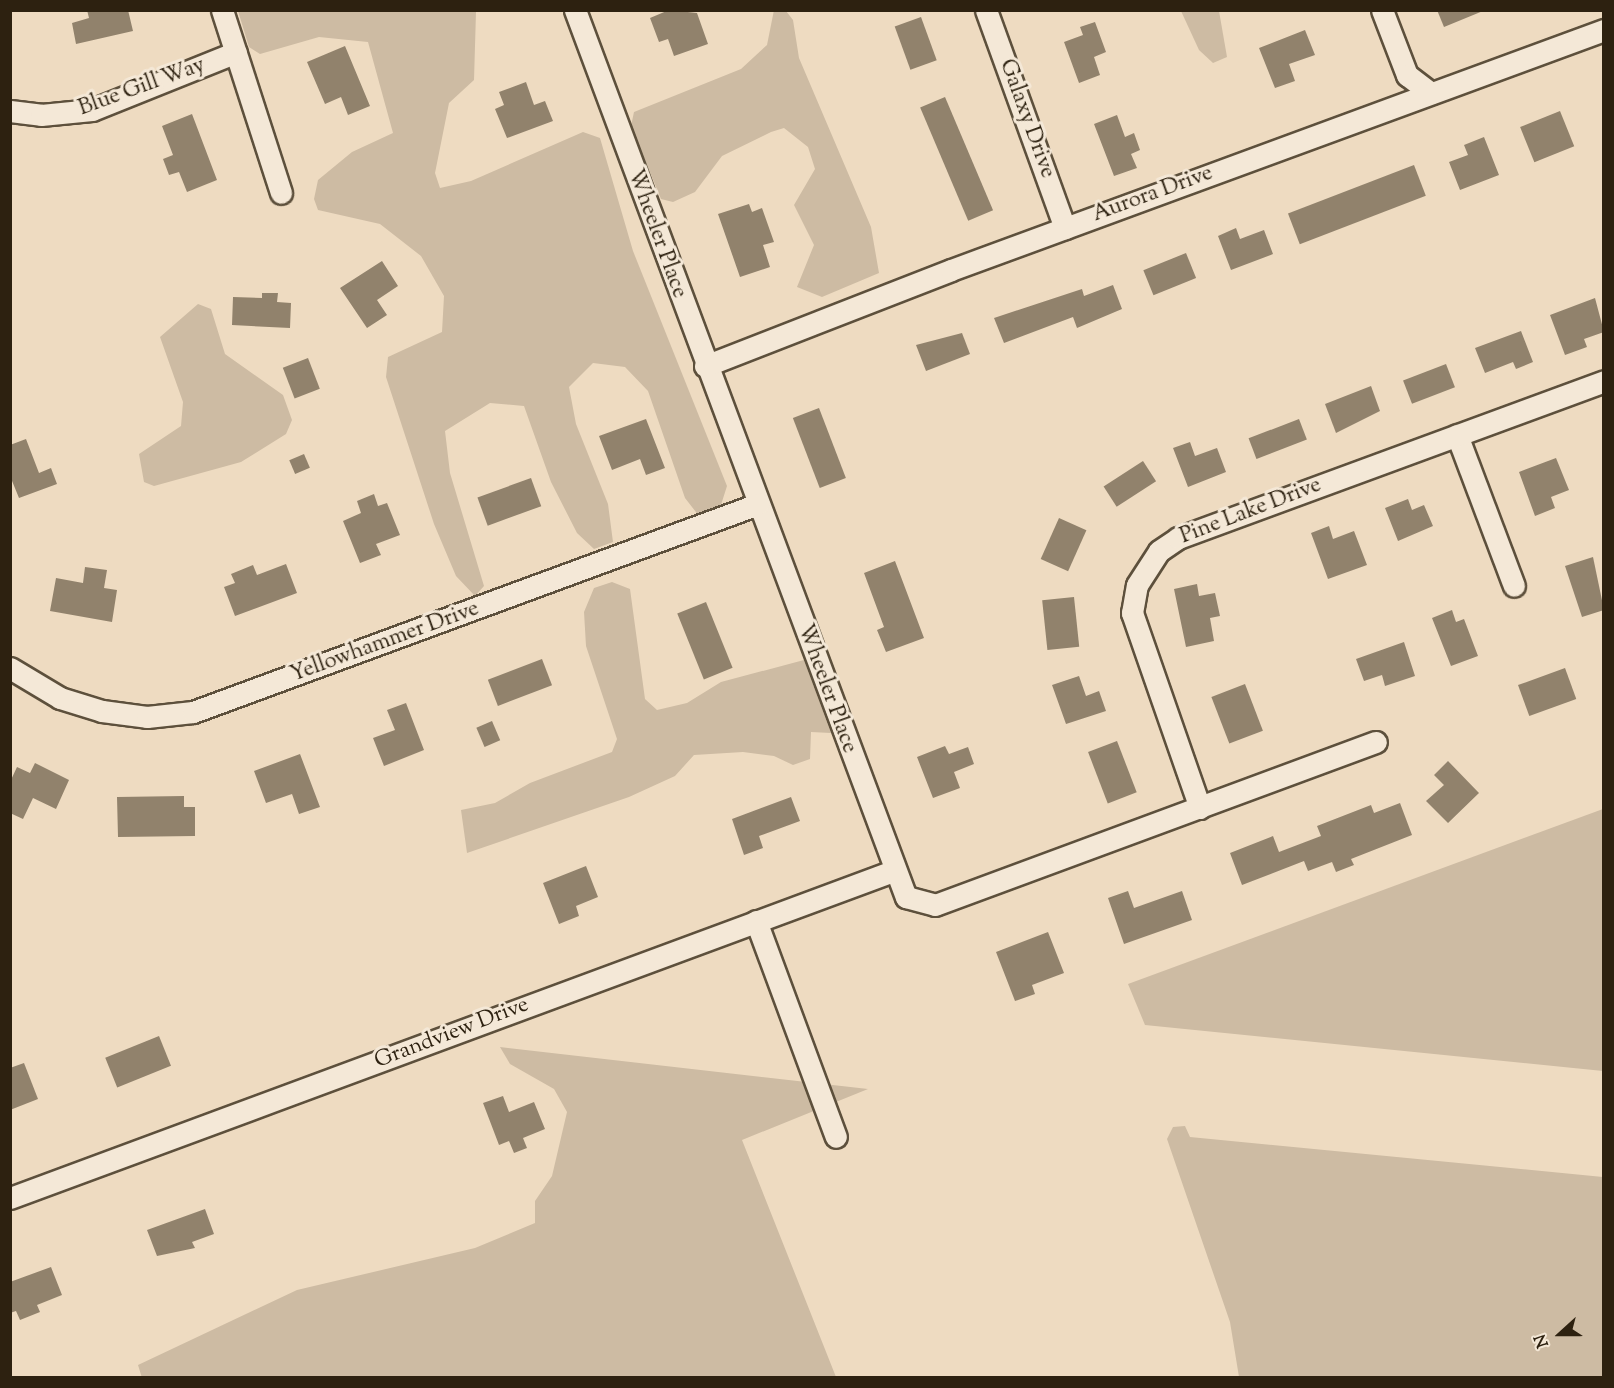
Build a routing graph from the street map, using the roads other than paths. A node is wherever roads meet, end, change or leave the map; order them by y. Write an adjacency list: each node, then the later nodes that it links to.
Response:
1 (222, 10): 6 (street)
2 (574, 10): 11 (street, Wheeler Place)
3 (986, 10): 10 (street, Galaxy Drive)
4 (1382, 10): 7 (street)
5 (1604, 30): 7 (street, Aurora Drive)
6 (236, 52): 8 (street, Blue Gill Way); 9 (street)
7 (1431, 93): 10 (street, Aurora Drive)
8 (10, 111)
9 (281, 193)
10 (1065, 228): 11 (street, Aurora Drive)
11 (705, 366): 14 (street, Wheeler Place)
12 (1604, 381): 13 (street, Pine Lake Drive)
13 (1457, 435): 15 (street); 18 (street, Pine Lake Drive)
14 (758, 504): 16 (street, Yellowhammer Drive); 19 (street, Wheeler Place)
15 (1514, 586)
16 (10, 668)
17 (1376, 742): 18 (street, Wheeler Place)
18 (1200, 808): 19 (street, Wheeler Place)
19 (893, 871): 20 (street, Grandview Drive)
20 (756, 921): 21 (street); 22 (street, Grandview Drive)
21 (836, 1137)
22 (10, 1198)

